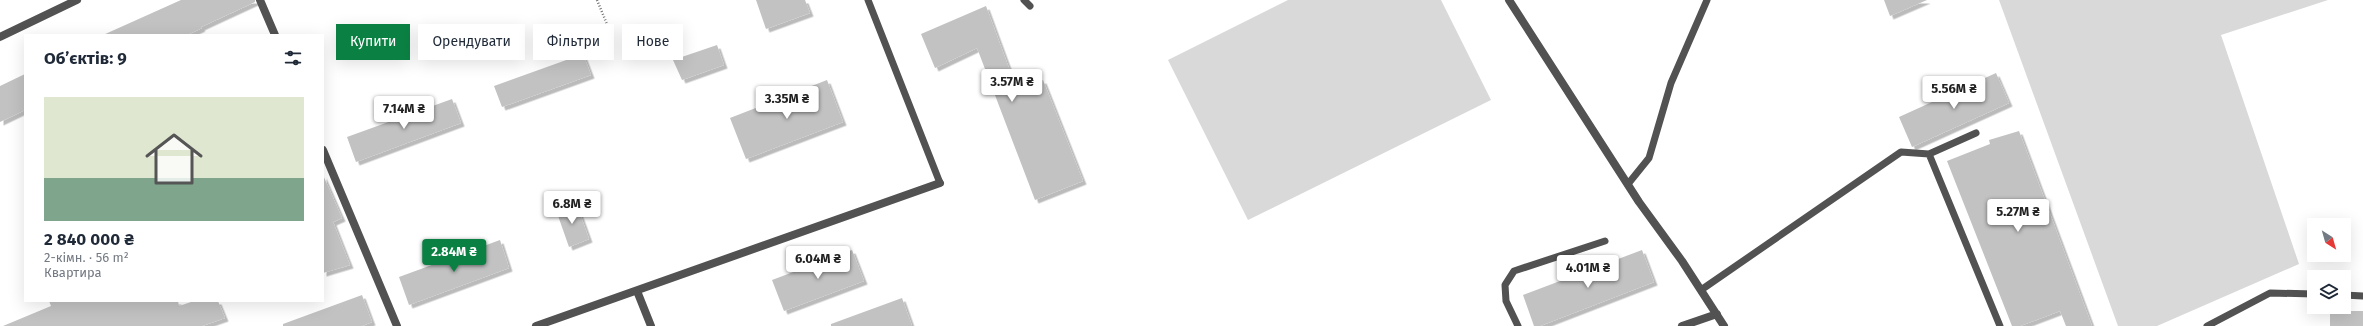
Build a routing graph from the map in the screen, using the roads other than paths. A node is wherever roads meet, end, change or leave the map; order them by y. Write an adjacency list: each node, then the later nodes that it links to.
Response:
1 (77, 0): 9 (street)
2 (260, 0): 8 (street)
3 (868, 0): 13 (lane)
4 (1024, 0): 7 (lane)
5 (1509, 0): 14 (street)
6 (1707, 0): 14 (lane)
7 (1030, 6)
8 (275, 34)
9 (0, 37)
10 (1976, 133): 12 (lane)
11 (324, 152): 22 (street)
12 (1928, 154): 16 (lane); 28 (lane)
13 (940, 183): 17 (street)
14 (1628, 184): 16 (street)
15 (1605, 240): 25 (lane)
16 (1701, 290): 21 (street)
17 (637, 291): 23 (street); 24 (street)
18 (2307, 294): 29 (lane)
19 (2351, 295): 20 (lane)
20 (2363, 296)
21 (1718, 314): 26 (street); 27 (street)
22 (397, 326)
23 (536, 326)
24 (651, 326)
25 (1518, 326)
26 (1682, 326)
27 (1724, 326)
28 (2000, 326)
29 (2207, 326)

